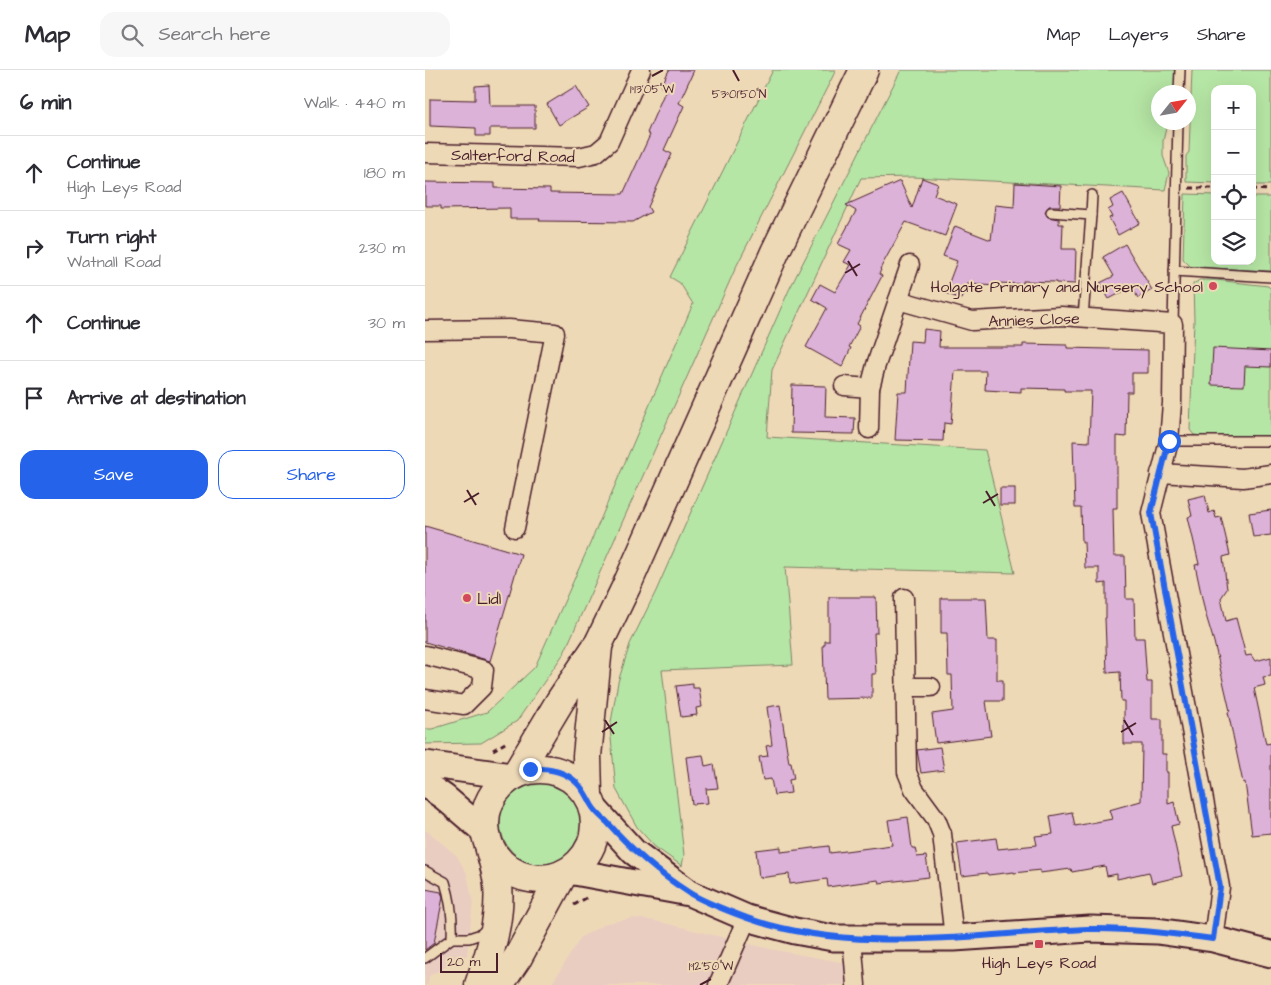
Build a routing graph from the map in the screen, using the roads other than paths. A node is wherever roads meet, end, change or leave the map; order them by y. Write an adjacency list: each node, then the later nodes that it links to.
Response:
1 (641, 70): 6 (street, Salterford Road)
2 (864, 70): 26 (main road)
3 (1180, 70): 4 (lane)
4 (1179, 85)
5 (1178, 130): 11 (lane)
6 (425, 153)
7 (1092, 195): 9 (lane)
8 (1051, 212): 9 (lane)
9 (1091, 214): 14 (lane)
10 (910, 265): 13 (street)
11 (1174, 271): 12 (lane); 15 (lane)
12 (1271, 277)
13 (898, 300): 14 (street, Annies Close); 18 (street)
14 (1083, 318): 15 (street, Annies Close)
15 (1173, 324): 20 (street)
16 (425, 330): 24 (street)
17 (844, 386): 18 (street)
18 (870, 388): 19 (street)
19 (869, 429)
20 (1169, 441): 21 (lane); 22 (street)
21 (1271, 441)
22 (1160, 473): 23 (street); 44 (street)
23 (1271, 474)
24 (515, 528)
25 (904, 598): 28 (street)
26 (599, 643): 32 (main road); 34 (main road)
27 (425, 655): 30 (street)
28 (905, 687): 29 (street); 43 (street)
29 (931, 687)
30 (425, 699)
31 (425, 764): 32 (main road)
32 (514, 774): 34 (main road); 35 (main road)
33 (425, 784): 35 (main road)
34 (590, 801): 37 (main road); 38 (main road)
35 (487, 840): 37 (main road); 40 (main road)
36 (425, 871): 41 (lane)
37 (566, 872): 38 (main road); 49 (main road)
38 (689, 893): 39 (main road)
39 (747, 918): 42 (main road); 47 (street)
40 (496, 920): 41 (lane); 48 (main road)
41 (452, 938): 46 (lane)
42 (852, 938): 43 (main road); 50 (street)
43 (954, 938): 44 (main road)
44 (1213, 939): 45 (main road)
45 (1271, 954)
46 (425, 958)
47 (722, 983)
48 (479, 985)
49 (499, 985)
50 (856, 985)

